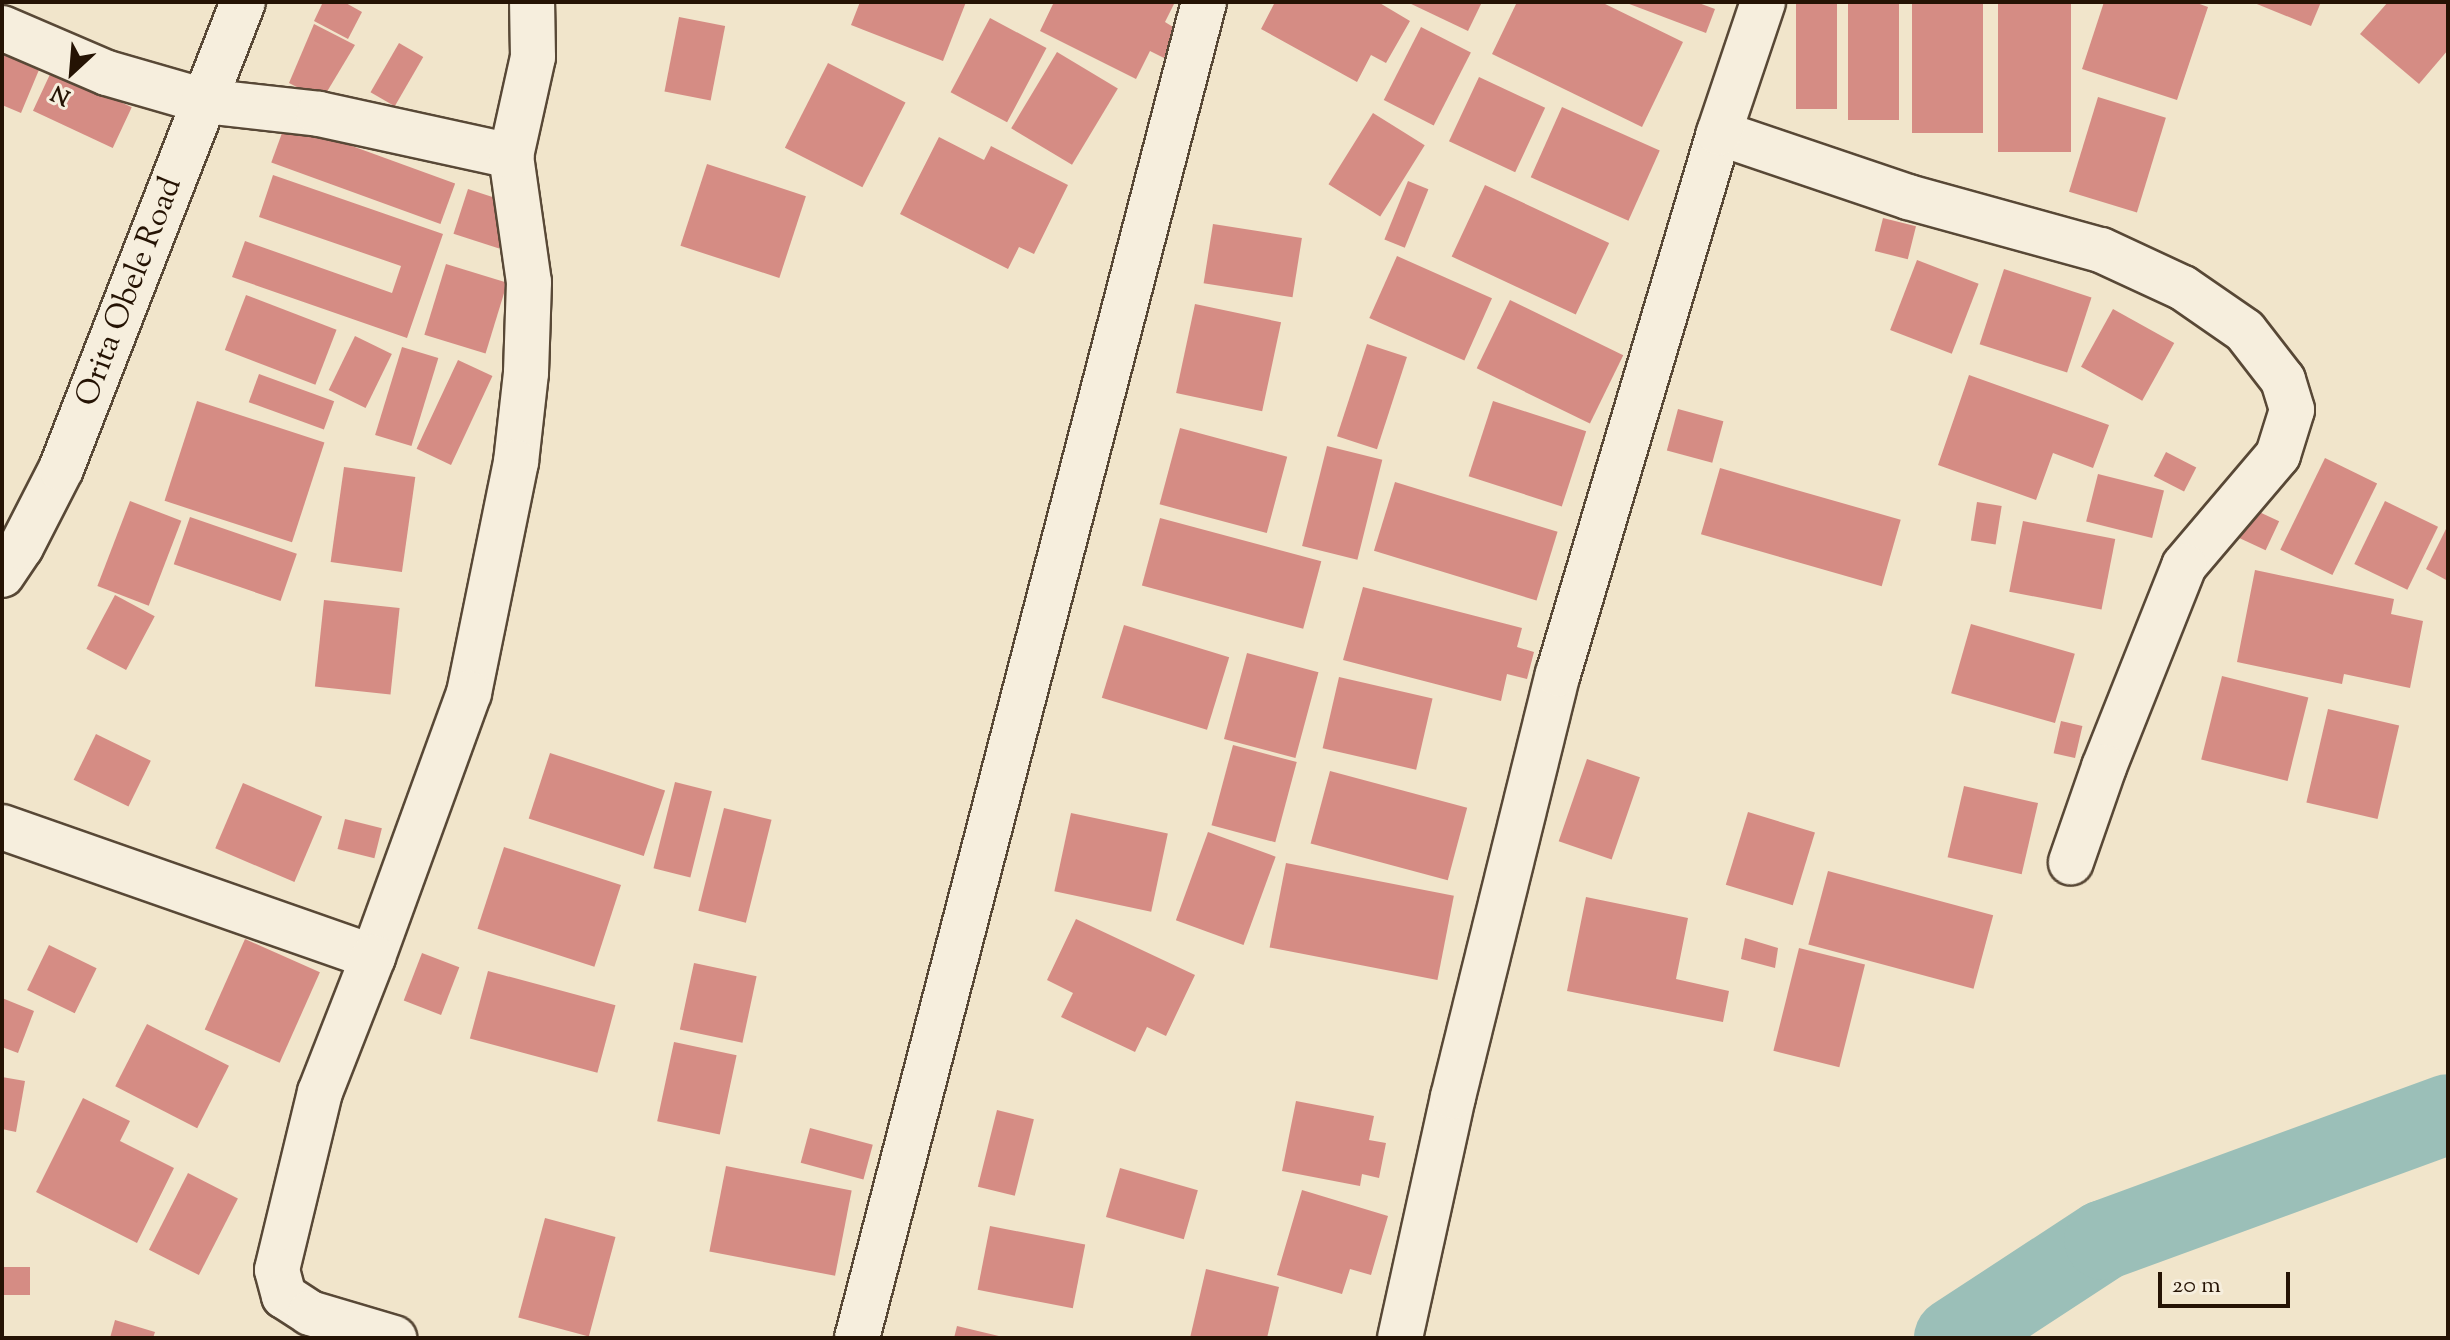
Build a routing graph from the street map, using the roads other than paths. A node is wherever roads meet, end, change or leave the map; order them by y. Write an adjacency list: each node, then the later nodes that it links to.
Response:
1 (243, 2): 6 (street, Orita Obele Road)
2 (532, 2): 8 (street)
3 (1204, 2): 14 (street)
4 (1763, 2): 7 (street)
5 (2, 28): 6 (street)
6 (204, 101): 8 (street); 9 (street, Orita Obele Road)
7 (1719, 133): 11 (street); 15 (street)
8 (511, 156): 12 (street)
9 (2, 575)
10 (2, 827): 12 (street)
11 (2071, 862)
12 (373, 957): 13 (street)
13 (394, 1338)
14 (857, 1338)
15 (1400, 1338)

